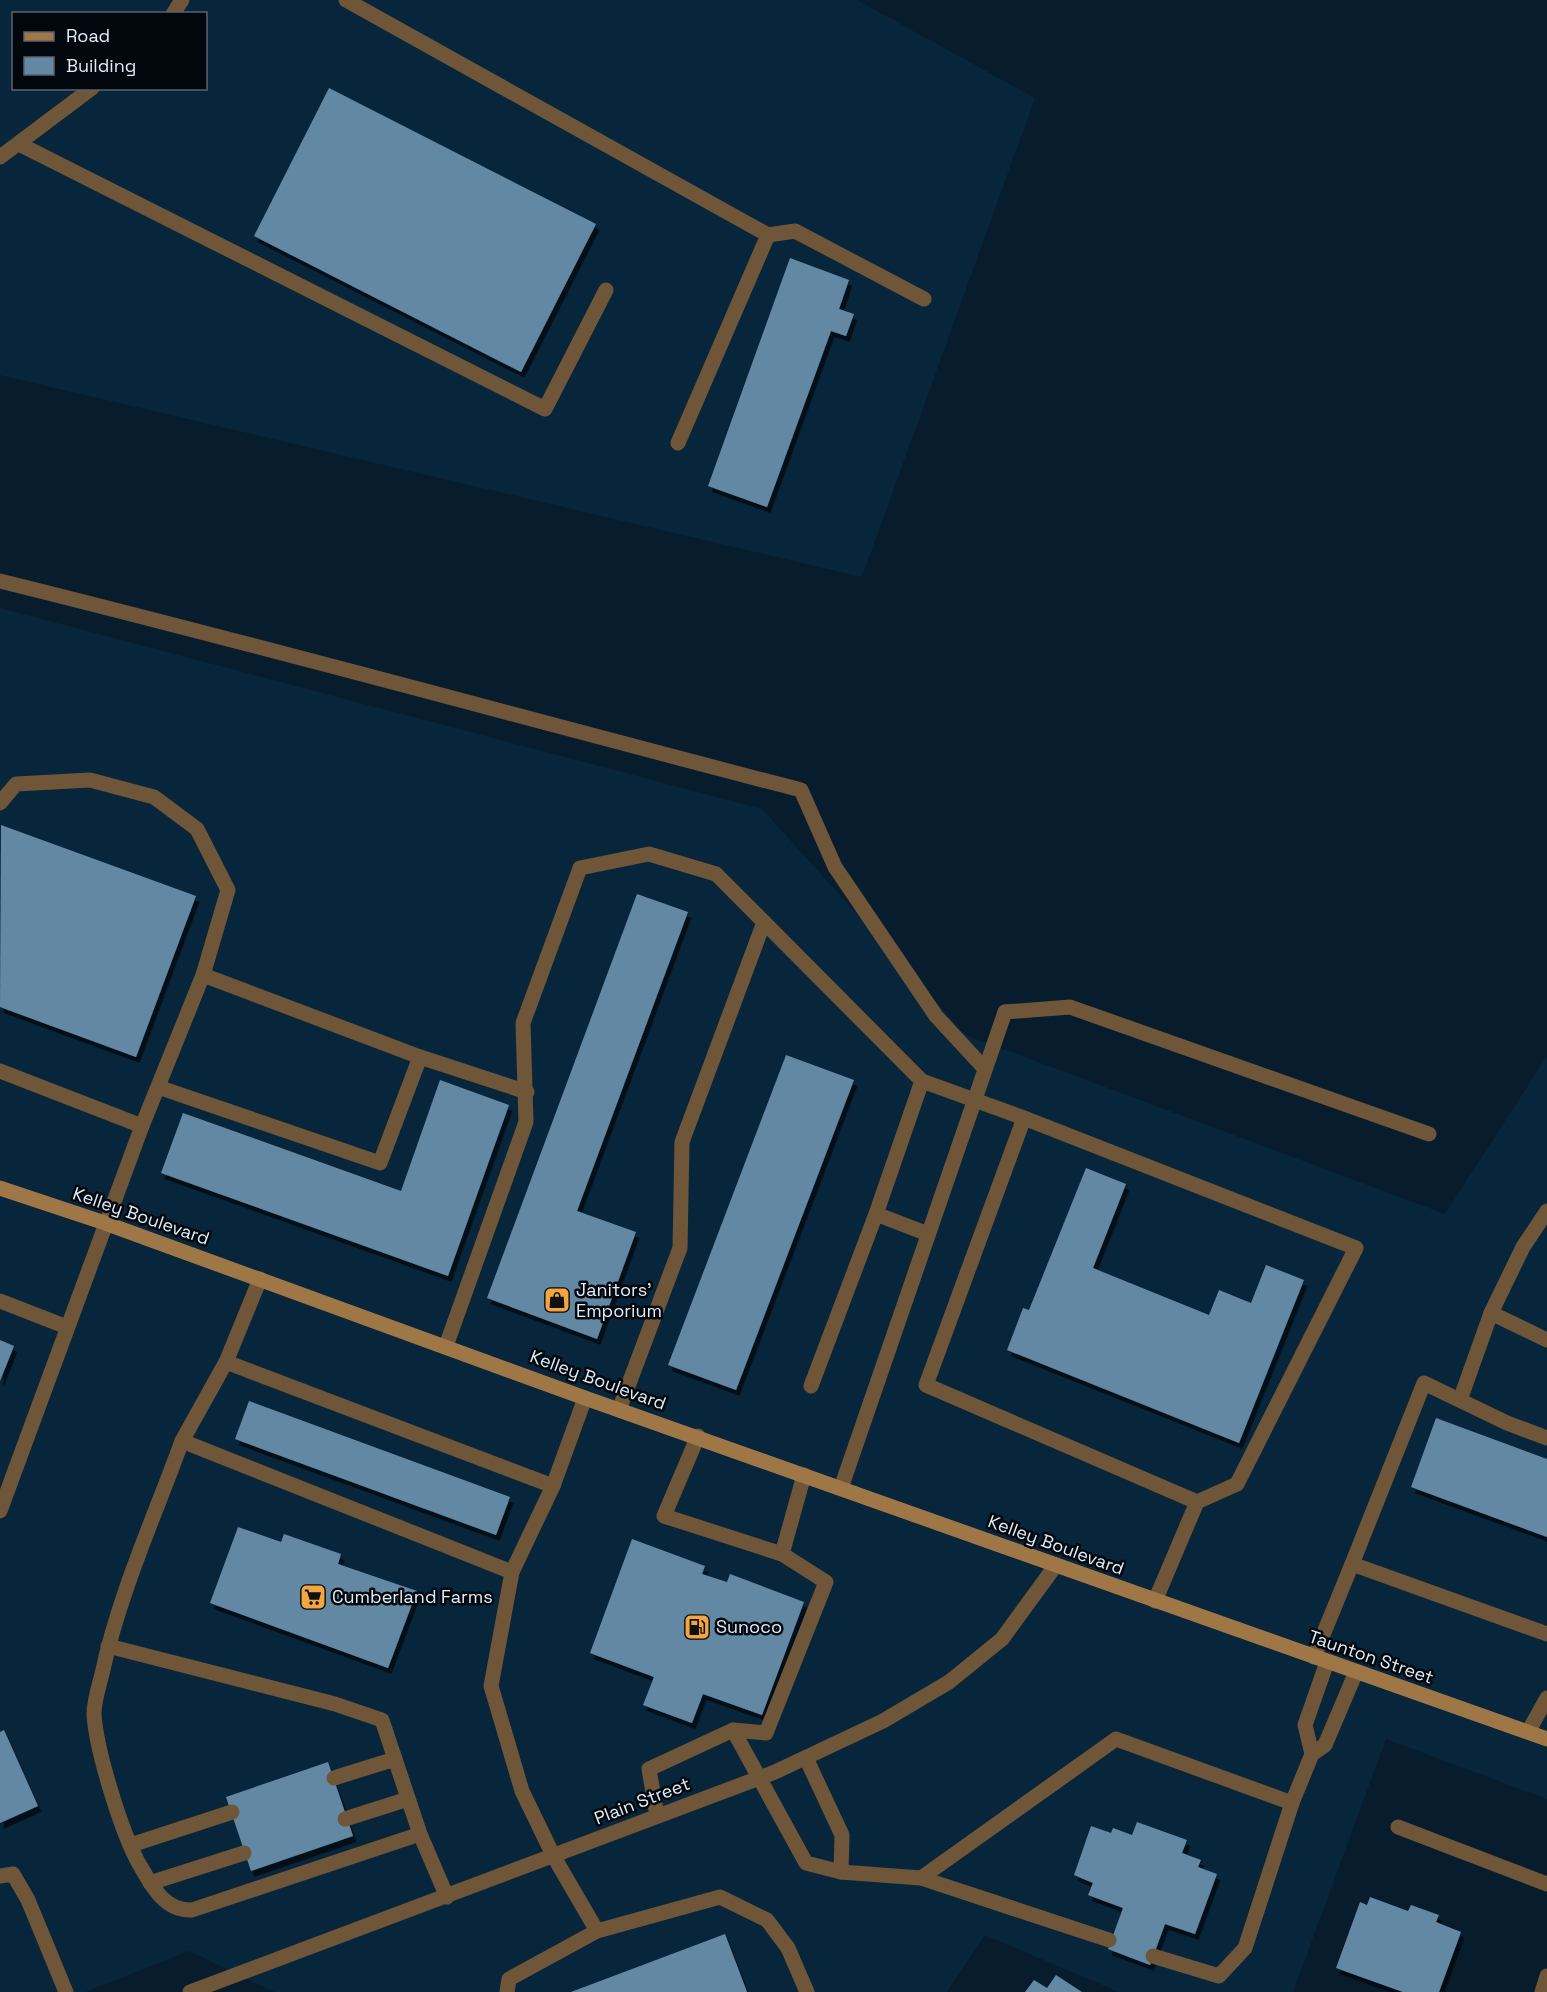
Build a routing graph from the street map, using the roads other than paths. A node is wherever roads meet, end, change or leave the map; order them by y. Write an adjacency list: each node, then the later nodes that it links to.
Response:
1 (346, 0): 5 (street)
2 (89, 90): 3 (street)
3 (19, 144): 4 (street); 6 (street)
4 (0, 157)
5 (768, 235): 7 (street); 8 (street)
6 (606, 290)
7 (924, 299)
8 (678, 443)
9 (0, 581): 14 (street)
10 (0, 803): 12 (street)
11 (764, 922): 16 (street); 18 (street); 38 (street)
12 (203, 975): 13 (street); 17 (street)
13 (420, 1057): 17 (street); 18 (street)
14 (985, 1069): 19 (street); 22 (street)
15 (0, 1071): 21 (street)
16 (922, 1081): 19 (street); 25 (street)
17 (158, 1087): 21 (street)
18 (527, 1092): 33 (street)
19 (975, 1099): 20 (street); 27 (street)
20 (1024, 1118): 45 (street); 45 (street)
21 (142, 1126): 26 (street)
22 (1429, 1134)
23 (0, 1188): 26 (main road, Kelley Boulevard)
24 (1547, 1211): 30 (street)
25 (876, 1214): 27 (street); 35 (street)
26 (105, 1223): 28 (main road, Kelley Boulevard); 31 (street)
27 (928, 1234): 44 (street)
28 (260, 1279): 33 (main road, Kelley Boulevard); 34 (street)
29 (0, 1301): 31 (street)
30 (1491, 1313): 32 (street); 37 (street)
31 (67, 1327): 46 (street)
32 (1547, 1340)
33 (446, 1346): 36 (main road, Kelley Boulevard)
34 (226, 1362): 41 (street); 43 (street)
35 (811, 1386)
36 (585, 1398): 38 (main road, Kelley Boulevard); 43 (street)
37 (1460, 1400): 40 (street); 48 (street)
38 (619, 1410): 39 (main road, Kelley Boulevard)
39 (698, 1436): 42 (main road, Kelley Boulevard); 47 (street)
40 (1547, 1438)
41 (182, 1442): 50 (street); 54 (street)
42 (804, 1475): 44 (main road, Kelley Boulevard); 47 (street)
43 (553, 1486): 50 (street)
44 (841, 1488): 49 (main road, Kelley Boulevard)
45 (1197, 1502): 51 (street)
46 (0, 1511)
47 (782, 1554): 58 (street)
48 (1352, 1564): 53 (street); 55 (street)
49 (1056, 1565): 51 (main road, Kelley Boulevard); 63 (street, Plain Street)
50 (512, 1572): 75 (street)
51 (1155, 1601): 52 (main road, Kelley Boulevard)
52 (1183, 1611): 55 (main road, Taunton Street)
53 (1547, 1634)
54 (108, 1646): 62 (street); 73 (street)
55 (1320, 1659): 56 (main road, Taunton Street); 61 (street)
56 (1356, 1672): 59 (main road, Taunton Street); 61 (street)
57 (1547, 1698): 59 (street)
58 (733, 1730): 65 (street); 69 (street)
59 (1528, 1732): 60 (main road, Taunton Street)
60 (1547, 1739)
61 (1312, 1754): 67 (street)
62 (395, 1758): 64 (street); 66 (street)
63 (806, 1758): 65 (street, Plain Street); 76 (street)
64 (334, 1778)
65 (761, 1778): 69 (street, Plain Street); 76 (street)
66 (408, 1799): 70 (street); 72 (street)
67 (1292, 1803): 78 (street); 84 (street)
68 (232, 1812): 73 (street)
69 (657, 1816): 75 (street, Plain Street)
70 (345, 1819)
71 (1398, 1827): 80 (street)
72 (420, 1834): 79 (street); 81 (street)
73 (131, 1845): 79 (street)
74 (244, 1853): 79 (street)
75 (554, 1857): 81 (street, Plain Street); 82 (street)
76 (841, 1872): 78 (street)
77 (0, 1876): 86 (street)
78 (921, 1878): 83 (street)
79 (150, 1883)
80 (1547, 1884)
81 (447, 1897): 87 (street, Plain Street)
82 (597, 1931): 88 (street); 89 (street)
83 (1109, 1940)
84 (1153, 1956)
85 (1547, 1976): 90 (street)
86 (66, 1992)
87 (190, 1992)
88 (507, 1992)
89 (807, 1992)
90 (1542, 1992)

